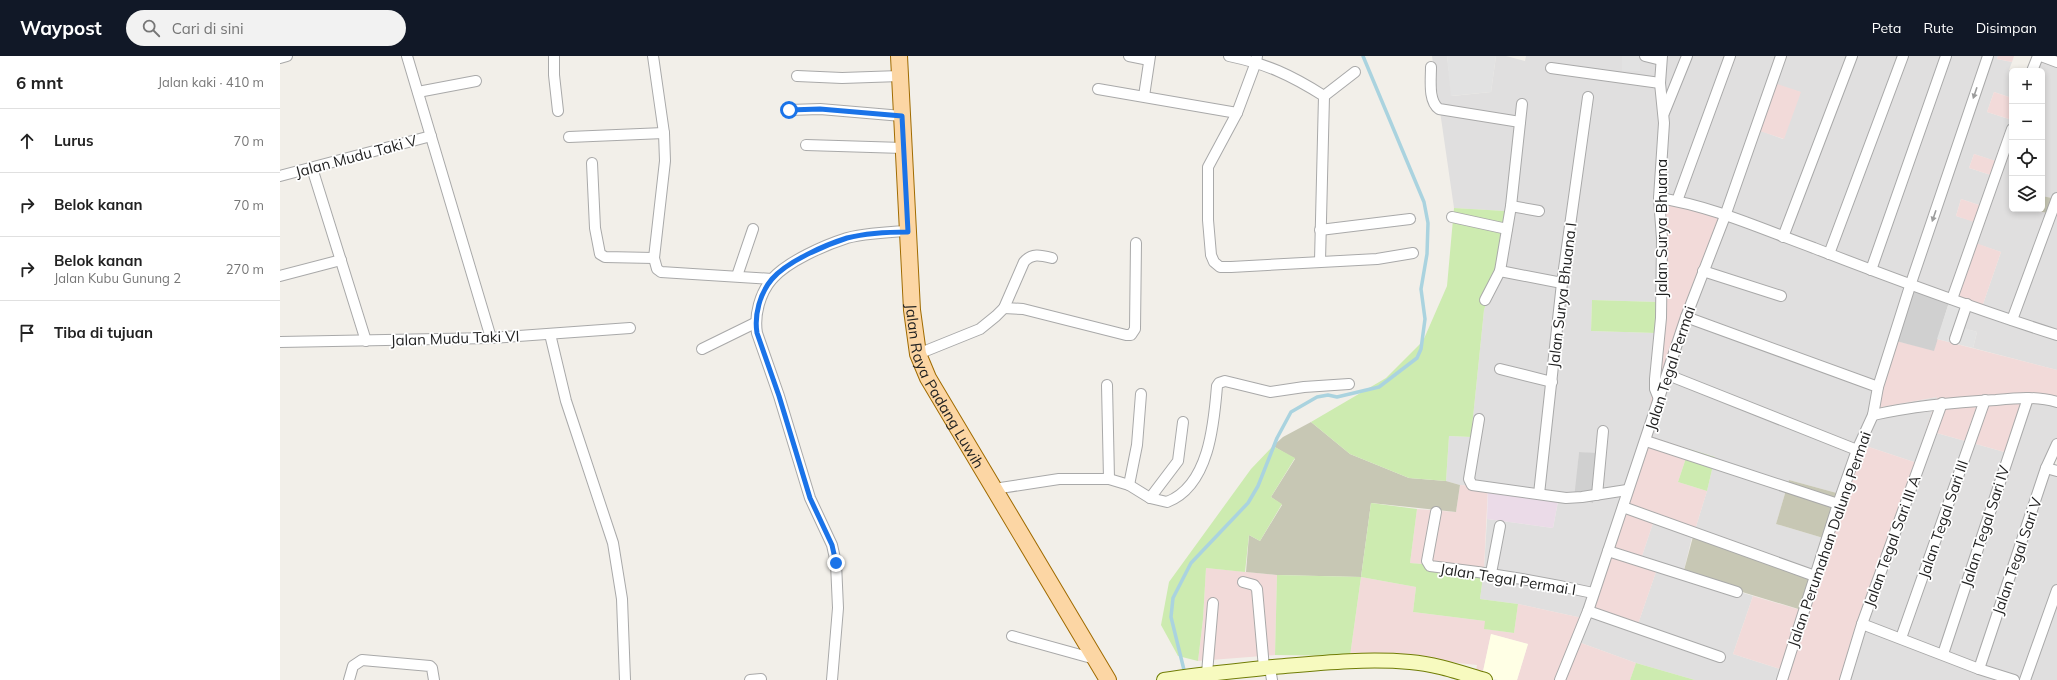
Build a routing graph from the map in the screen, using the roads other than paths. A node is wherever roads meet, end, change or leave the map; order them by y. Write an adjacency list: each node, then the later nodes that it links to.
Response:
1 (287, 56): 17 (street)
2 (407, 56): 31 (street)
3 (554, 56): 37 (street)
4 (653, 56): 42 (street)
5 (899, 56): 27 (main road, Jalan Raya Padang Luwih)
6 (1129, 56): 18 (street)
7 (1229, 56): 20 (street)
8 (1645, 56): 19 (street)
9 (1687, 56): 39 (street)
10 (1730, 56): 53 (street)
11 (1782, 56): 56 (street, Jalan Tegal Permai)
12 (1852, 56): 63 (street)
13 (1903, 56): 66 (street)
14 (1946, 56): 71 (street)
15 (1988, 56): 78 (street, one-way to 78)
16 (2039, 56): 21 (street); 24 (street)
17 (280, 58)
18 (1149, 58): 32 (street)
19 (1662, 58): 29 (street, Jalan Surya Bhuana)
20 (1257, 59): 33 (street); 38 (street)
21 (2057, 62)
22 (1431, 67): 41 (street)
23 (1552, 68): 29 (street)
24 (2033, 68)
25 (1354, 72): 33 (street)
26 (797, 76): 27 (street)
27 (900, 76): 40 (main road, Jalan Raya Padang Luwih)
28 (476, 81): 31 (street)
29 (1660, 83): 39 (street, Jalan Surya Bhuana)
30 (1098, 89): 32 (street)
31 (418, 92): 43 (street)
32 (1144, 96): 38 (street)
33 (1324, 96): 61 (street)
34 (1588, 97): 77 (street, Jalan Surya Bhuana I)
35 (1522, 104): 41 (street)
36 (789, 110): 40 (street)
37 (558, 111)
38 (1237, 113): 70 (street)
39 (1664, 113): 51 (street, Jalan Surya Bhuana)
40 (902, 116): 47 (main road, Jalan Raya Padang Luwih)
41 (1520, 122): 54 (street)
42 (664, 133): 44 (street); 67 (street)
43 (431, 136): 49 (street, Jalan Mudu Taki V); 90 (street)
44 (569, 137)
45 (2009, 138): 80 (street)
46 (806, 145): 47 (street)
47 (904, 148): 62 (main road, Jalan Raya Padang Luwih)
48 (592, 163): 67 (street)
49 (312, 168): 50 (street, Jalan Mudu Taki V); 69 (street)
50 (280, 176)
51 (1659, 198): 53 (street); 104 (street, Jalan Surya Bhuana)
52 (2057, 198): 85 (street)
53 (1677, 201): 56 (street)
54 (1511, 206): 55 (street); 60 (street)
55 (1539, 212)
56 (1725, 216): 63 (street); 73 (street, Jalan Tegal Permai)
57 (1452, 217): 60 (street)
58 (1410, 219): 61 (street)
59 (753, 229): 75 (street)
60 (1507, 229): 72 (street)
61 (1320, 230): 70 (street)
62 (908, 232): 76 (street); 95 (main road, Jalan Raya Padang Luwih)
63 (1784, 237): 66 (street)
64 (1136, 243): 83 (street)
65 (1413, 253): 70 (street)
66 (1829, 254): 71 (street)
67 (654, 258): 75 (street)
68 (1052, 258): 83 (street)
69 (341, 260): 74 (street); 92 (street)
70 (1320, 261)
71 (1871, 270): 78 (street)
72 (1500, 271): 77 (street); 81 (street)
73 (1703, 271): 79 (street); 84 (street, Jalan Tegal Permai)
74 (280, 276)
75 (737, 276): 76 (street)
76 (772, 279): 86 (street)
77 (1562, 283): 98 (street, Jalan Surya Bhuana I)
78 (1911, 283): 80 (street); 101 (street)
79 (1781, 296)
80 (1952, 299): 82 (street)
81 (1485, 300)
82 (1966, 304): 85 (street); 91 (street)
83 (1004, 308): 95 (street)
84 (1686, 317): 97 (street, Jalan Tegal Permai); 101 (street)
85 (2012, 320): 89 (street)
86 (755, 323): 94 (street); 151 (street)
87 (630, 328): 88 (street, Jalan Mudu Taki VI)
88 (550, 334): 90 (street, Jalan Mudu Taki VI); 149 (street)
89 (2057, 334)
90 (491, 338): 92 (street, Jalan Mudu Taki VI)
91 (1955, 339)
92 (366, 341): 93 (street, Jalan Mudu Taki VI)
93 (280, 342)
94 (702, 349)
95 (918, 354): 119 (main road, Jalan Raya Padang Luwih)
96 (1500, 369): 98 (street)
97 (1668, 375): 104 (street, Jalan Tegal Permai); 114 (street)
98 (1552, 382): 121 (street, Jalan Surya Bhuana I)
99 (1349, 384): 123 (street)
100 (1107, 385): 117 (street)
101 (1878, 387): 108 (street)
102 (1140, 394): 118 (street)
103 (2028, 398): 105 (street, Jalan Perumahan Dalung Permai); 106 (street, Jalan Perumahan Dalung Permai); 140 (street, Jalan Tegal Sari IV)
104 (1659, 399): 112 (street, Jalan Tegal Permai)
105 (1985, 400): 107 (street, Jalan Perumahan Dalung Permai); 139 (street, Jalan Tegal Sari III)
106 (2057, 402)
107 (1942, 404): 108 (street, Jalan Perumahan Dalung Permai); 137 (street, Jalan Tegal Sari III A)
108 (1873, 415): 114 (street, Jalan Perumahan Dalung Permai)
109 (1479, 419): 121 (street)
110 (1183, 422): 123 (street)
111 (1603, 431): 122 (street)
112 (1646, 441): 120 (street, Jalan Tegal Permai); 124 (street)
113 (2057, 444): 115 (street, Jalan Tegal Sari V)
114 (1857, 450): 124 (street, Jalan Perumahan Dalung Permai)
115 (2046, 468): 116 (street); 143 (street, Jalan Tegal Sari V)
116 (2057, 471)
117 (1109, 479): 118 (street); 119 (street)
118 (1129, 485): 123 (street)
119 (994, 489): 142 (main road, Jalan Raya Padang Luwih)
120 (1627, 490): 122 (street); 125 (street, Jalan Tegal Permai)
121 (1540, 494): 122 (street)
122 (1598, 495)
123 (1150, 498)
124 (1838, 504): 130 (street, Jalan Perumahan Dalung Permai)
125 (1623, 507): 128 (street, Jalan Tegal Permai); 130 (street)
126 (1436, 512): 129 (street, Jalan Tegal Permai I)
127 (1500, 526): 129 (street)
128 (1608, 551): 133 (street); 134 (street, Jalan Tegal Permai)
129 (1491, 573): 134 (street, Jalan Tegal Permai I)
130 (1815, 576): 156 (street, Jalan Perumahan Dalung Permai)
131 (1243, 582): 144 (street)
132 (2057, 590): 159 (street)
133 (1737, 592)
134 (1593, 593): 136 (street, Jalan Tegal Permai)
135 (1213, 603): 145 (street)
136 (1588, 611): 141 (street); 155 (street, Jalan Tegal Permai)
137 (1862, 624): 139 (street); 157 (street, Jalan Tegal Sari III A)
138 (1012, 636): 142 (street)
139 (1901, 638): 140 (street)
140 (1943, 654): 143 (street)
141 (1720, 657)
142 (1095, 659): 152 (main road, Jalan Raya Padang Luwih)
143 (1979, 669): 158 (street)
144 (1269, 672): 145 (street); 154 (street)
145 (1207, 673): 153 (street)
146 (761, 679): 150 (street)
147 (349, 680): 148 (street)
148 (434, 680)
149 (625, 680)
150 (750, 680)
151 (832, 680)
152 (1108, 680)
153 (1164, 680)
154 (1485, 680)
155 (1560, 680)
156 (1782, 680)
157 (1845, 680)
158 (2014, 680)
159 (2025, 680)

